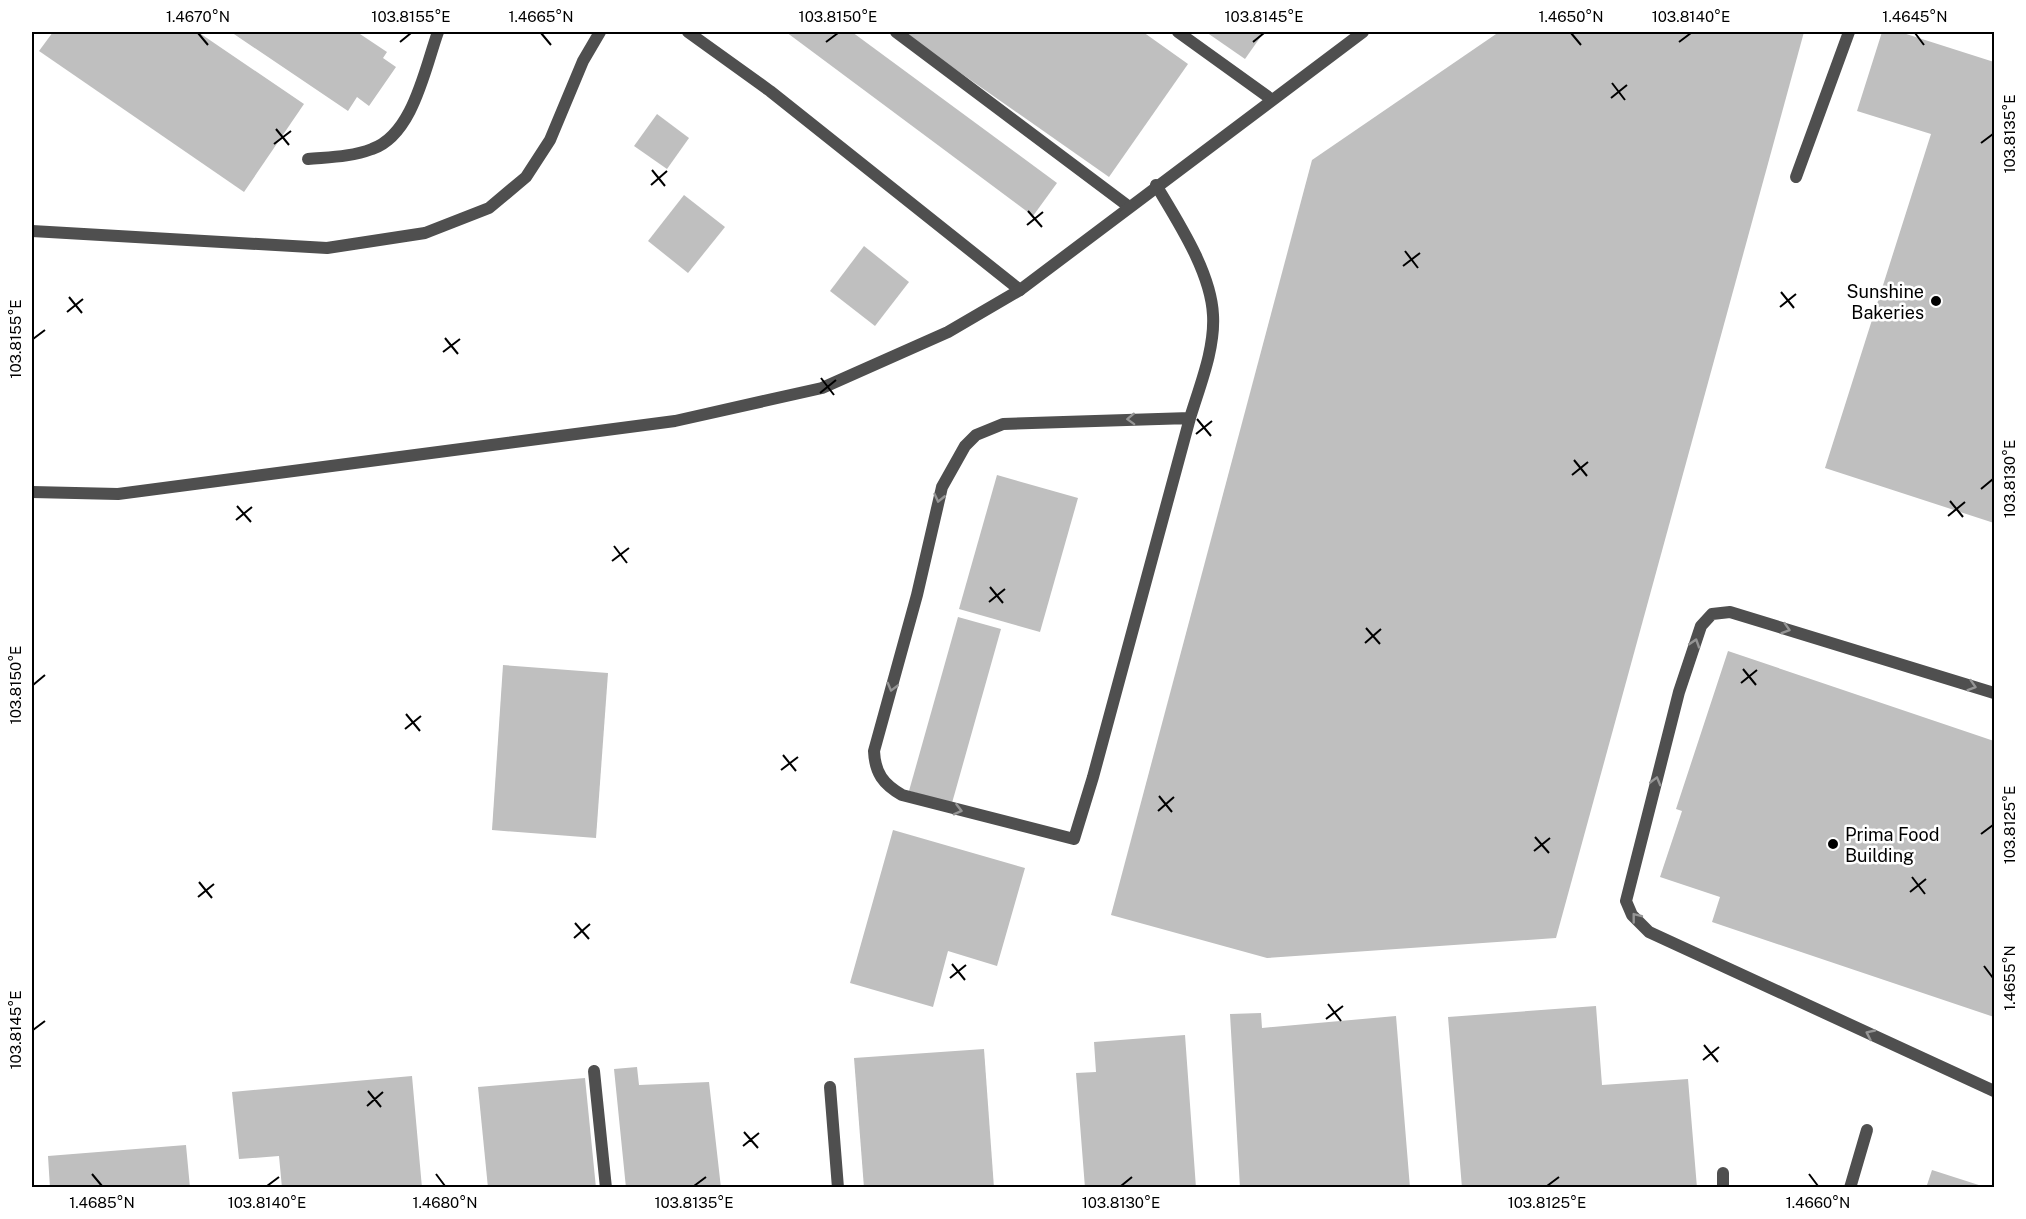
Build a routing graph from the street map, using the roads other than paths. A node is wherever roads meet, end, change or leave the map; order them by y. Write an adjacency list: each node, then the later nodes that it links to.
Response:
1 (438, 32): 9 (lane)
2 (600, 32): 13 (lane)
3 (688, 32): 14 (lane)
4 (896, 32): 12 (lane)
5 (1178, 32): 8 (lane)
6 (1363, 32): 8 (lane)
7 (1849, 32): 10 (lane)
8 (1271, 99): 11 (lane)
9 (308, 159)
10 (1796, 177)
11 (1156, 185): 12 (lane); 15 (lane)
12 (1128, 206): 14 (lane)
13 (32, 231)
14 (1020, 290): 16 (lane)
15 (1190, 417): 15 (lane, one-way to 15)
16 (32, 492)
17 (1995, 693): 20 (lane, one-way to 17)
18 (594, 1071): 23 (lane)
19 (830, 1087): 24 (lane)
20 (1995, 1091)
21 (1867, 1130): 26 (lane)
22 (1723, 1173): 25 (lane)
23 (606, 1188)
24 (838, 1188)
25 (1723, 1188)
26 (1850, 1188)

